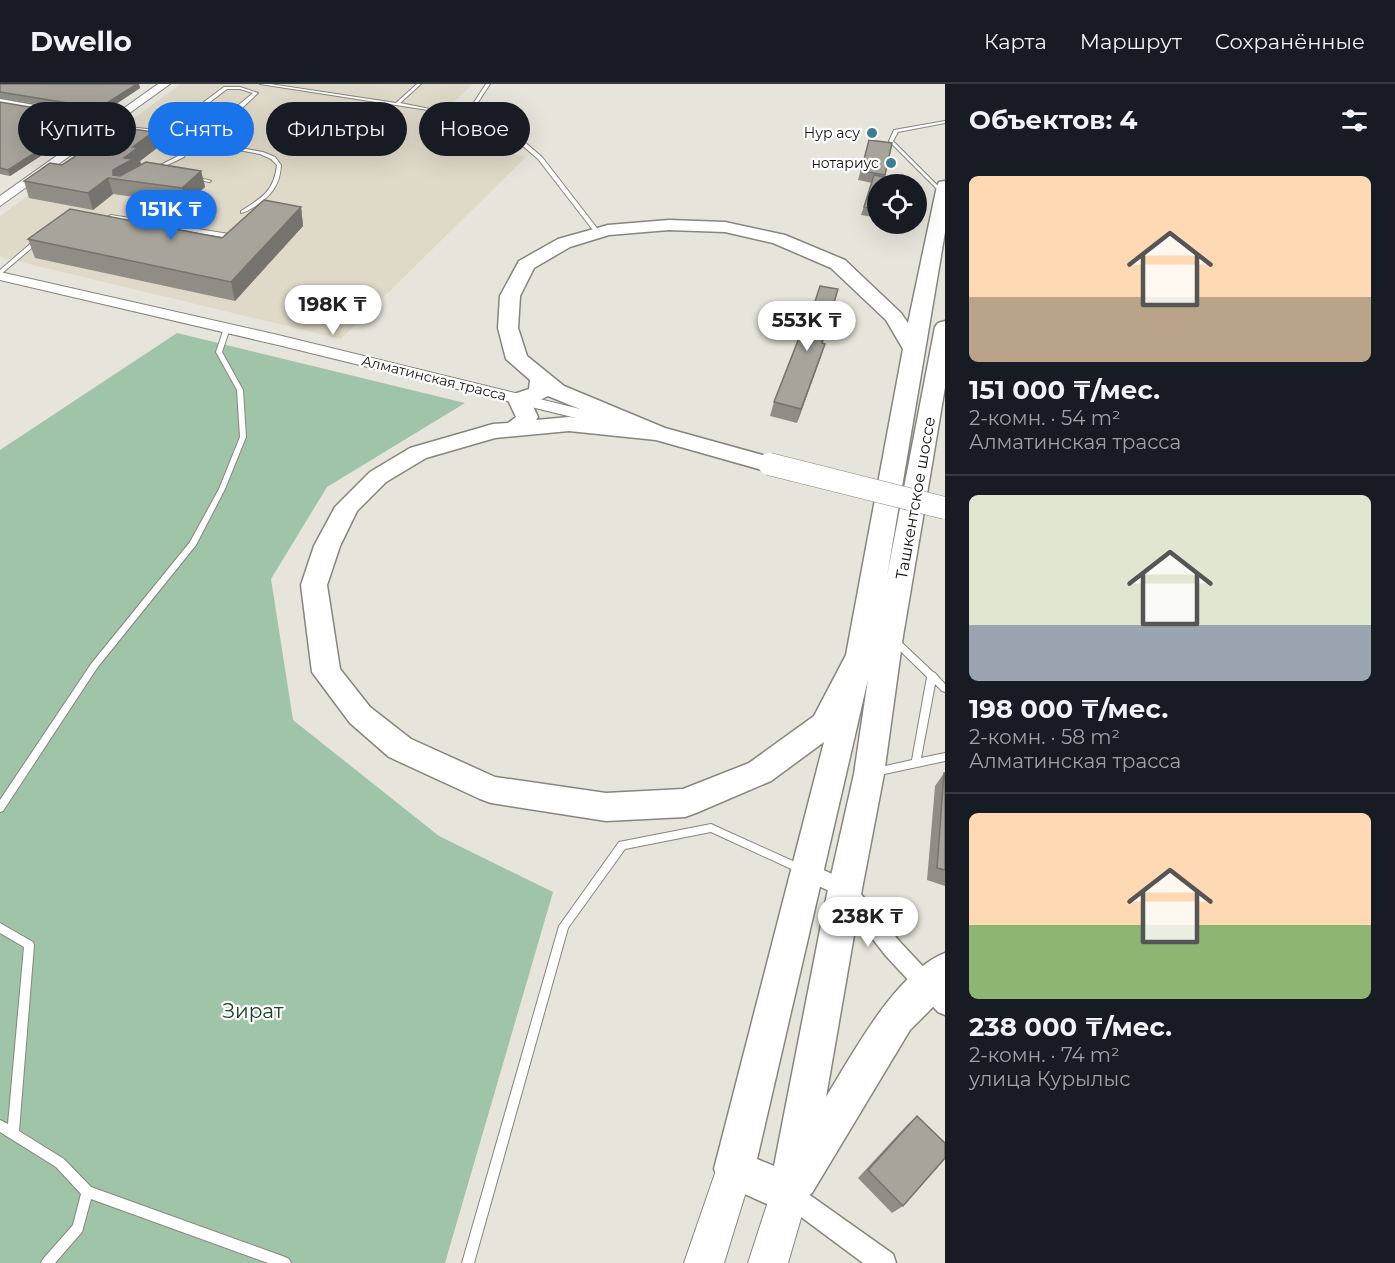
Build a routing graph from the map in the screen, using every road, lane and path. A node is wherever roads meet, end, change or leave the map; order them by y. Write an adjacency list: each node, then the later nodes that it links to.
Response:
1 (165, 84): 10 (street)
2 (261, 84): 7 (lane)
3 (419, 84): 8 (lane)
4 (488, 84): 26 (lane)
5 (207, 102): 6 (lane)
6 (245, 102)
7 (384, 102)
8 (400, 102)
9 (2, 105): 11 (street)
10 (136, 105)
11 (18, 108)
12 (945, 122): 21 (lane)
13 (136, 130): 23 (lane)
14 (139, 140): 16 (lane)
15 (68, 156): 22 (street)
16 (155, 170): 17 (lane); 18 (lane)
17 (165, 172)
18 (148, 174)
19 (187, 177): 20 (lane)
20 (208, 182)
21 (944, 192): 31 (highway)
22 (0, 202)
23 (243, 212)
24 (102, 217): 27 (lane)
25 (46, 233): 28 (lane)
26 (598, 233): 31 (highway); 32 (highway)
27 (238, 237)
28 (0, 274): 30 (street, Алматинская трасса)
29 (945, 327): 34 (highway, Ташкентское шоссе)
30 (227, 328): 33 (street, Алматинская трасса); 45 (lane)
31 (913, 349): 35 (highway)
32 (541, 378): 33 (highway); 37 (highway)
33 (519, 400): 36 (highway); 37 (street, Алматинская трасса)
34 (936, 403): 35 (highway); 39 (highway, Ташкентское шоссе)
35 (903, 406): 39 (highway)
36 (514, 429): 37 (highway); 39 (highway)
37 (657, 433): 38 (highway, bridge)
38 (945, 508)
39 (876, 637): 40 (lane); 44 (highway); 46 (highway)
40 (932, 675): 41 (lane); 43 (lane)
41 (945, 689)
42 (945, 757): 43 (lane)
43 (916, 763): 44 (lane)
44 (869, 774): 47 (highway)
45 (0, 808)
46 (806, 871): 47 (street); 52 (highway); 57 (lane)
47 (845, 889): 49 (street); 54 (highway)
48 (0, 928): 51 (lane)
49 (939, 988): 54 (highway)
50 (0, 1126): 51 (lane)
51 (13, 1132): 53 (lane)
52 (734, 1169): 54 (highway); 58 (main road)
53 (87, 1192): 55 (lane); 56 (lane)
54 (789, 1194): 59 (main road); 60 (street)
55 (47, 1263)
56 (285, 1263)
57 (468, 1263)
58 (704, 1263)
59 (768, 1263)
60 (884, 1263)

